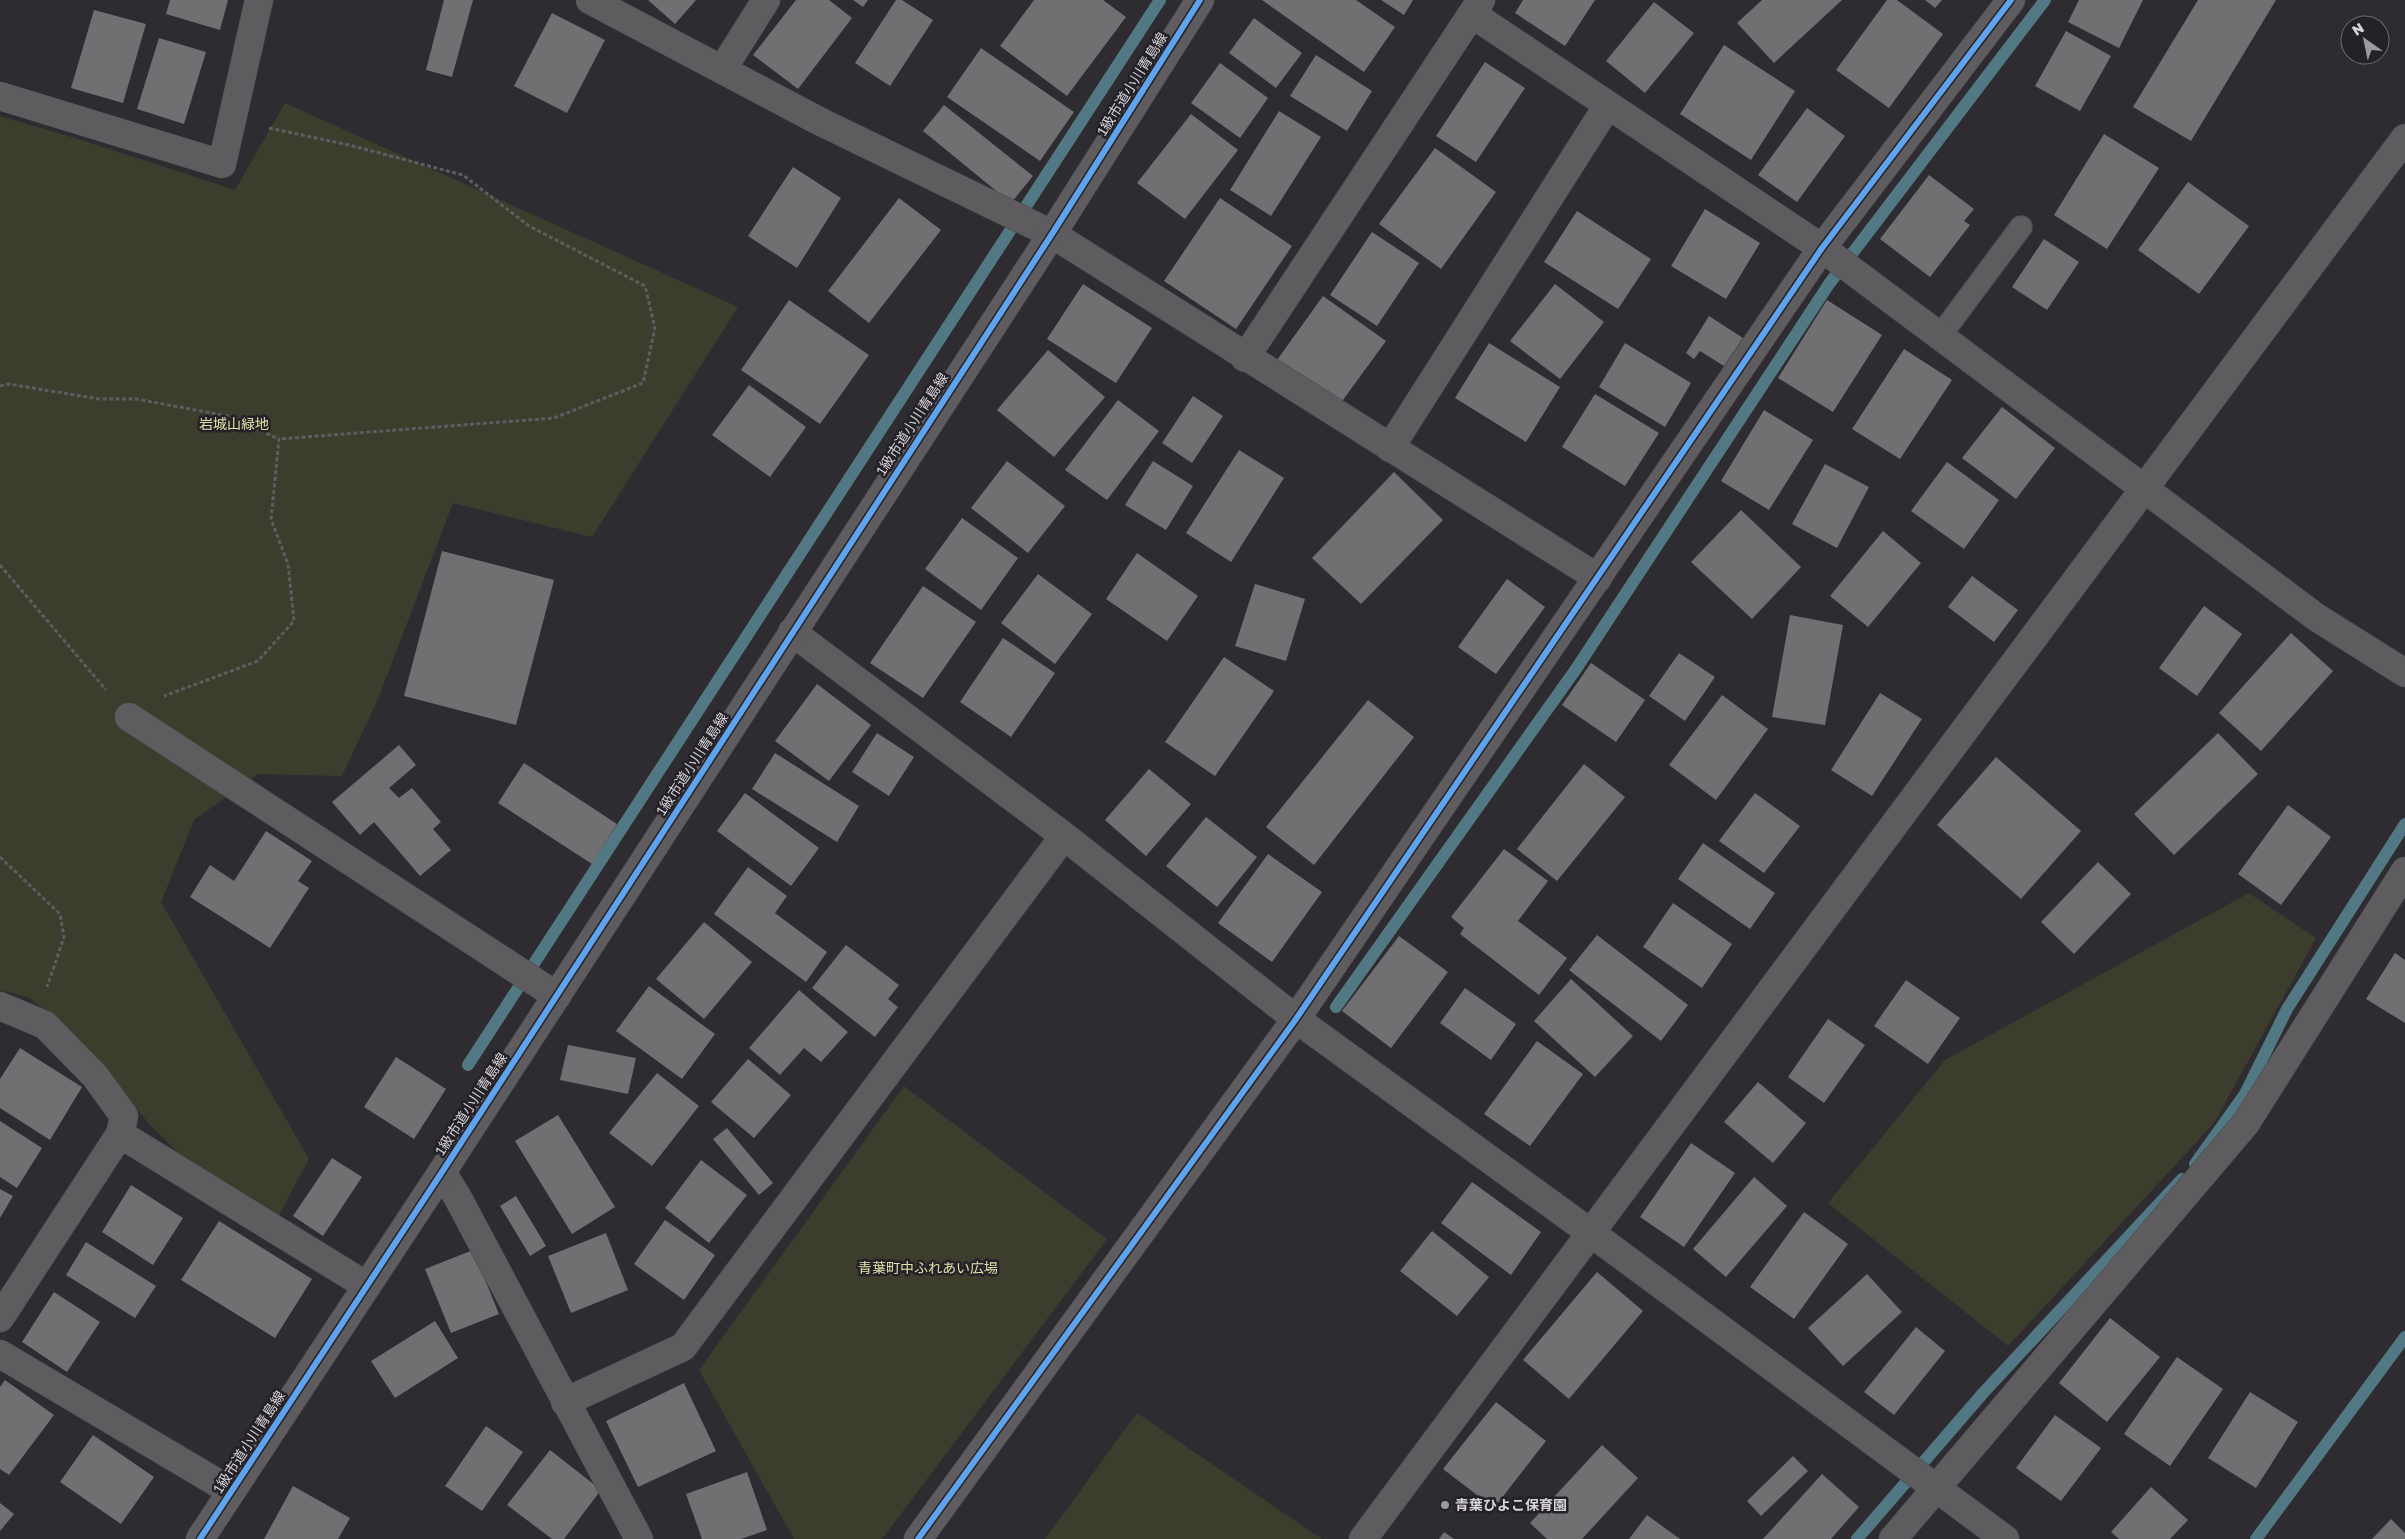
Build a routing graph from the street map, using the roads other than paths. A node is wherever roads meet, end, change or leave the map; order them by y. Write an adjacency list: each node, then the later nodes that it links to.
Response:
1 (259, 0): 8 (street)
2 (590, 0): 7 (street)
3 (766, 0): 7 (street)
4 (1200, 0): 12 (street, 1級市道小川青島線)
5 (2011, 0): 13 (street)
6 (1477, 7): 9 (street); 15 (street)
7 (722, 70): 12 (street)
8 (0, 96)
9 (1608, 105): 13 (street); 16 (street)
10 (2405, 138): 17 (street)
11 (2021, 227): 14 (lane)
12 (1052, 234): 15 (street); 19 (street, 1級市道小川青島線)
13 (1822, 248): 14 (street); 18 (street)
14 (1940, 336): 17 (street)
15 (1245, 358): 16 (street)
16 (1390, 448): 18 (street)
17 (2145, 488): 20 (street); 29 (street)
18 (1598, 578): 26 (street)
19 (792, 632): 22 (street); 24 (street, 1級市道小川青島線)
20 (2405, 673)
21 (134, 720): 24 (street)
22 (1064, 836): 26 (street); 33 (street)
23 (2405, 871): 34 (street)
24 (557, 996): 28 (street, 1級市道小川青島線)
25 (0, 1006): 27 (street)
26 (1296, 1019): 29 (street); 38 (street)
27 (120, 1134): 30 (street); 31 (street)
28 (442, 1172): 30 (street, 1級市道小川青島線); 33 (street)
29 (1591, 1233): 34 (street); 39 (street)
30 (366, 1286): 35 (street, 1級市道小川青島線)
31 (0, 1318)
32 (0, 1354): 35 (street)
33 (565, 1402): 37 (street)
34 (1938, 1488): 40 (street); 41 (street)
35 (231, 1491): 36 (street, 1級市道小川青島線)
36 (200, 1539)
37 (639, 1539)
38 (918, 1539)
39 (1363, 1539)
40 (1893, 1539)
41 (2005, 1539)

